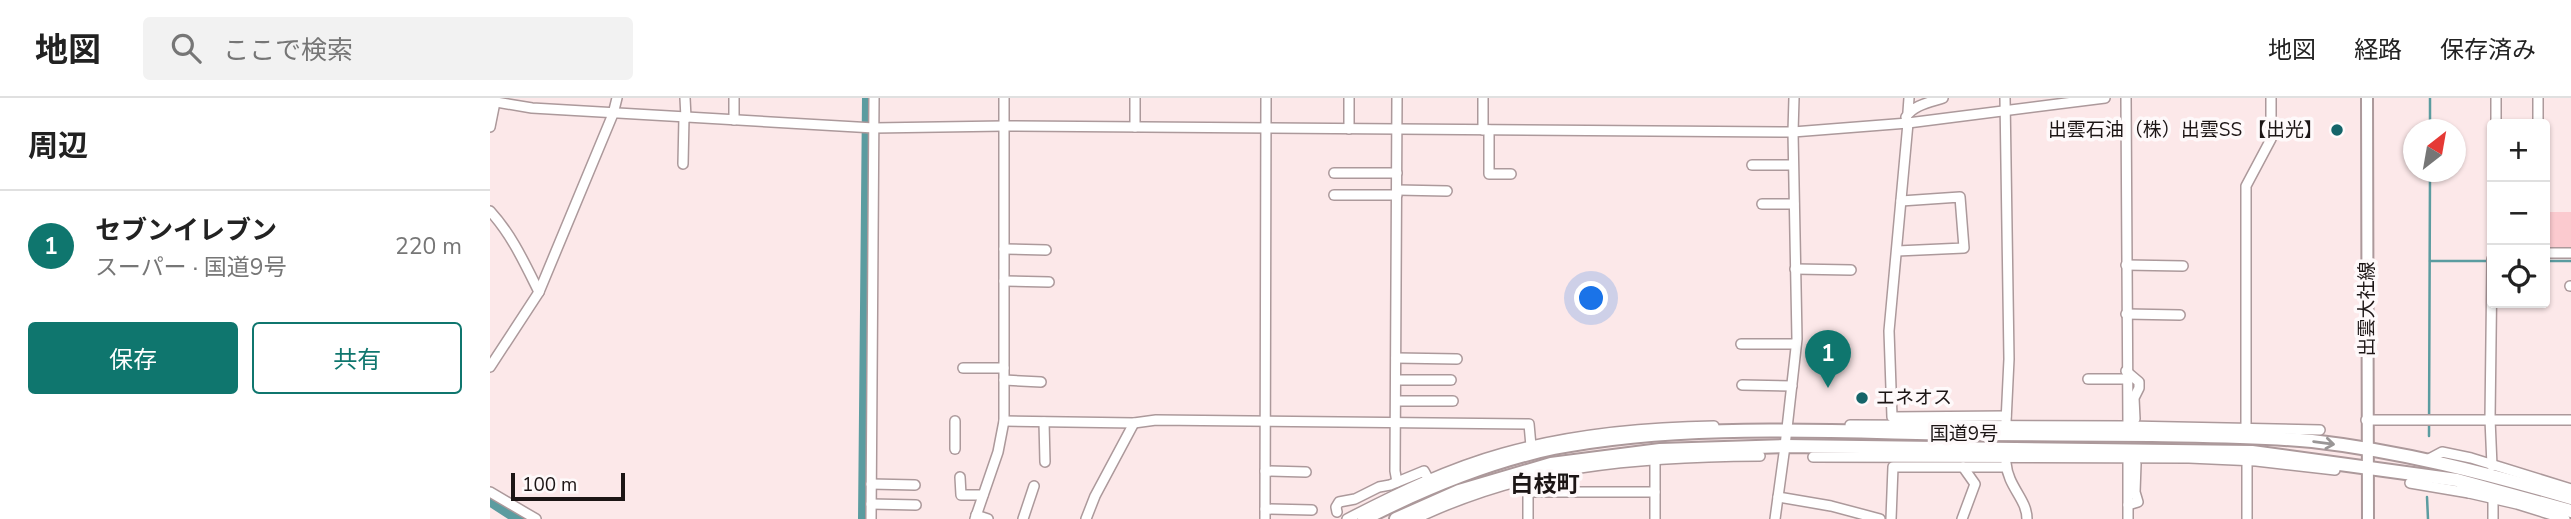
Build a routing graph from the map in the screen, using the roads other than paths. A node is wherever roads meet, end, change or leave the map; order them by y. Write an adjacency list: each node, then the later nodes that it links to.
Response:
1 (617, 98): 24 (street)
2 (685, 98): 25 (street)
3 (734, 98): 28 (street)
4 (874, 98): 33 (street)
5 (1004, 98): 30 (street)
6 (1135, 98): 32 (street)
7 (1266, 98): 34 (street)
8 (1349, 98): 35 (street)
9 (1397, 98): 36 (street)
10 (1483, 98): 37 (street)
11 (1794, 98): 38 (street)
12 (1909, 98): 23 (street)
13 (1943, 98): 23 (street)
14 (2005, 98): 22 (street)
15 (2105, 98): 22 (street)
16 (2126, 98): 57 (street)
17 (2271, 98): 100 (street)
18 (2367, 98): 85 (main road, 出雲大社線)
19 (2496, 98): 26 (street)
20 (2538, 98): 27 (street)
21 (493, 102): 24 (street); 31 (street)
22 (2005, 110): 29 (street); 89 (street)
23 (1908, 112): 29 (street)
24 (613, 114): 25 (street); 63 (street)
25 (685, 118): 28 (street); 39 (street)
26 (2496, 119)
27 (2538, 119)
28 (734, 120): 33 (street)
29 (1908, 123): 38 (street); 48 (street)
30 (1004, 126): 32 (street); 33 (street); 52 (street)
31 (490, 127)
32 (1135, 127): 34 (street)
33 (874, 128): 141 (street)
34 (1266, 128): 35 (street); 92 (street)
35 (1349, 129): 36 (street)
36 (1396, 130): 37 (street); 43 (street)
37 (1486, 130): 38 (street); 44 (street)
38 (1793, 132): 41 (street)
39 (683, 164)
40 (1752, 165): 41 (street)
41 (1793, 165): 50 (street)
42 (1334, 173): 43 (street)
43 (1397, 173): 46 (street)
44 (1511, 174)
45 (1447, 191): 46 (street)
46 (1397, 193): 47 (street); 69 (street)
47 (1334, 195)
48 (1901, 201): 54 (street); 54 (street)
49 (1762, 204): 50 (street)
50 (1794, 204): 59 (street)
51 (490, 211): 63 (street)
52 (1004, 249): 53 (street); 61 (street)
53 (1046, 250)
54 (1897, 251): 89 (street)
55 (2550, 253): 56 (street)
56 (2571, 253)
57 (2126, 265): 58 (street); 65 (street)
58 (2183, 266)
59 (1795, 269): 60 (street); 68 (street)
60 (1851, 270)
61 (1004, 281): 62 (street); 73 (street)
62 (1049, 282)
63 (539, 292): 71 (street)
64 (2491, 308): 84 (street)
65 (2126, 314): 66 (street); 74 (street)
66 (2180, 315)
67 (1741, 344): 68 (street)
68 (1796, 344): 81 (street)
69 (1396, 358): 70 (street); 77 (street)
70 (1457, 359)
71 (490, 367)
72 (963, 368): 73 (street)
73 (1004, 368): 76 (street)
74 (2126, 375): 75 (street); 97 (street)
75 (2088, 379)
76 (1004, 380): 79 (street); 88 (street)
77 (1396, 380): 78 (street); 82 (street)
78 (1451, 380)
79 (1041, 382)
80 (1742, 385): 81 (street)
81 (1792, 386): 103 (street)
82 (1396, 401): 83 (street); 93 (street)
83 (1453, 401)
84 (2490, 419): 85 (street); 86 (street); 127 (street)
85 (2367, 420): 112 (main road, 出雲大社線)
86 (2571, 420)
87 (955, 421): 109 (street)
88 (1004, 421): 90 (street); 150 (street)
89 (2006, 421): 96 (street); 97 (street)
90 (1044, 422): 91 (street); 125 (street)
91 (1134, 423): 92 (street); 167 (street)
92 (1266, 423): 93 (street); 132 (street)
93 (1396, 424): 106 (street); 138 (street)
94 (1753, 425): 98 (street)
95 (1813, 425): 99 (street)
96 (1952, 425): 99 (street); 104 (street)
97 (2122, 427): 100 (street); 104 (highway, 国道9号); 105 (highway, 国道9号)
98 (1693, 429): 103 (highway, 国道9号); 106 (street); 169 (highway, 国道9号)
99 (1840, 429): 103 (highway, 国道9号); 104 (highway, 国道9号)
100 (2246, 429): 101 (street)
101 (2271, 429): 102 (street); 105 (street)
102 (2320, 430)
103 (1787, 432): 107 (street)
104 (1940, 433)
105 (2284, 440): 112 (highway, 国道9号, one-way to 112)
106 (1531, 446): 136 (street)
107 (1785, 446): 108 (highway, 国道9号); 110 (highway, 国道9号); 151 (street)
108 (1734, 448): 116 (street); 120 (highway, 国道9号)
109 (955, 449)
110 (1875, 449): 111 (highway, 国道9号); 118 (street)
111 (1980, 449): 113 (highway, 国道9号); 119 (street)
112 (2369, 449): 124 (highway, 国道9号); 130 (main road, 出雲大社線)
113 (2064, 454): 114 (highway, 国道9号); 123 (street); 126 (street)
114 (2194, 455): 122 (street); 123 (street); 129 (highway, 国道9号)
115 (1760, 456): 116 (street)
116 (1721, 457): 121 (street)
117 (1813, 457): 118 (street)
118 (1887, 457): 119 (street)
119 (1968, 458): 126 (street)
120 (1583, 459): 131 (street); 152 (highway, 国道9号)
121 (1655, 459): 131 (street); 148 (street)
122 (2247, 460): 129 (street); 180 (street)
123 (2132, 461): 179 (street)
124 (2425, 461): 127 (street); 144 (highway, 国道9号)
125 (1045, 462)
126 (2006, 463): 128 (street); 178 (street)
127 (2493, 466): 140 (street)
128 (1963, 467): 176 (street); 177 (street)
129 (2328, 467): 130 (highway, 国道9号)
130 (2368, 467): 137 (highway, 国道9号); 181 (main road, 出雲大社線)
131 (1571, 469): 135 (street)
132 (1265, 471): 133 (street); 160 (street)
133 (1306, 472)
134 (960, 477): 150 (street)
135 (1526, 479): 147 (street); 158 (street)
136 (1429, 480): 138 (street); 168 (street)
137 (2457, 480): 149 (street); 156 (highway, 国道9号)
138 (1397, 482): 159 (street)
139 (2410, 483): 149 (street)
140 (2552, 483): 144 (street); 145 (street)
141 (871, 484): 142 (street); 154 (street)
142 (915, 485)
143 (1034, 486): 166 (street)
144 (2535, 488): 156 (highway, 国道9号)
145 (2571, 489)
146 (490, 492): 161 (street)
147 (1528, 492): 148 (street); 172 (street)
148 (1655, 492): 173 (street)
149 (2469, 493): 153 (street)
150 (983, 495): 162 (street)
151 (1778, 497): 174 (street); 175 (street)
152 (1443, 498): 158 (street); 170 (highway, 国道9号)
153 (2493, 499): 156 (street); 182 (street)
154 (871, 504): 155 (street); 164 (street)
155 (916, 505)
156 (2568, 509)
157 (1312, 510): 160 (street)
158 (1434, 510): 171 (street)
159 (1337, 512)
160 (1265, 514)
161 (518, 515): 163 (street)
162 (976, 517): 165 (street)
163 (536, 519)
164 (871, 519)
165 (988, 519)
166 (1023, 519)
167 (1086, 519)
168 (1347, 519)
169 (1364, 519)
170 (1396, 519)
171 (1415, 519)
172 (1528, 519)
173 (1655, 519)
174 (1775, 519)
175 (1880, 519)
176 (1891, 519)
177 (1962, 519)
178 (2027, 519)
179 (2128, 519)
180 (2247, 519)
181 (2368, 519)
182 (2493, 519)

